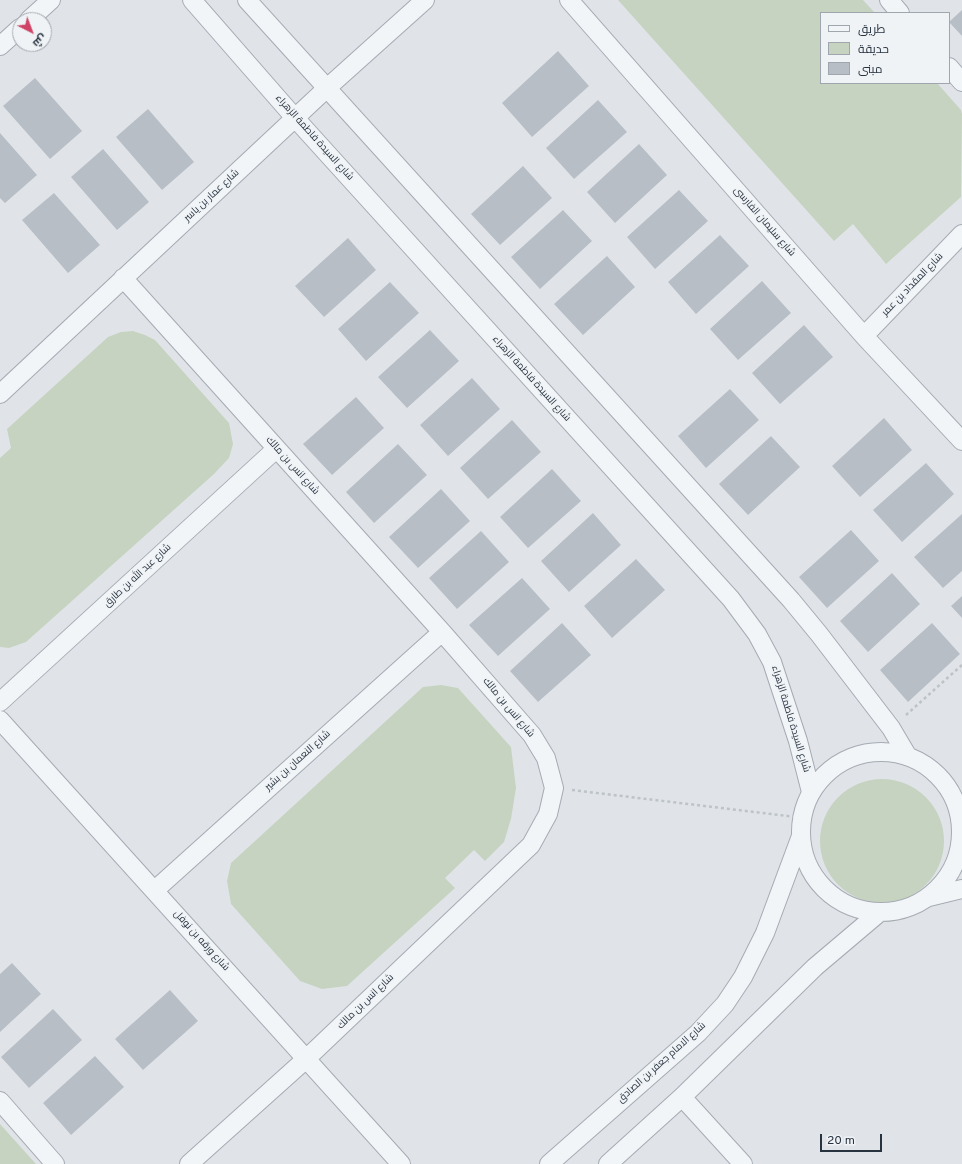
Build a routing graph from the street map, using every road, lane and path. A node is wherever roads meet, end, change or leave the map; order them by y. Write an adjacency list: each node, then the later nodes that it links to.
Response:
1 (51, 0): 7 (street)
2 (192, 0): 14 (street, شارع السيدة فاطمة الزهراء)
3 (247, 0): 13 (street)
4 (425, 0): 13 (street, شارع عمار بن ياسر)
5 (569, 0): 17 (street, شارع سليمان الفارسى)
6 (889, 0): 8 (street)
7 (38, 12)
8 (899, 12)
9 (12, 35): 10 (street)
10 (0, 46)
11 (950, 68): 12 (street)
12 (962, 82)
13 (327, 88): 14 (street, شارع عمار بن ياسر); 25 (street)
14 (295, 118): 16 (street, شارع عمار بن ياسر); 30 (street, شارع السيدة فاطمة الزهراء)
15 (962, 234): 17 (street, شارع المقداد بن عمر)
16 (124, 278): 18 (street, شارع عمار بن ياسر); 20 (street, شارع انس بن مالك)
17 (864, 336): 19 (street, شارع سليمان الفارسى)
18 (0, 394)
19 (962, 441)
20 (276, 449): 21 (street, شارع انس بن مالك); 23 (street, شارع عبد الله بن طارق)
21 (442, 632): 28 (street, شارع انس بن مالك); 34 (street, شارع النعمان بن بشير)
22 (962, 665): 25 (path)
23 (0, 702)
24 (0, 720): 34 (street, شارع ورقه بن نوفل)
25 (891, 728): 26 (street)
26 (907, 755): 27 (street); 30 (street)
27 (944, 780): 29 (street); 35 (street)
28 (554, 788): 31 (path); 37 (street, شارع انس بن مالك)
29 (962, 791)
30 (811, 792): 31 (street)
31 (802, 817): 32 (street)
32 (801, 836): 36 (street); 43 (street, شارع الامام جعفر بن الصادق)
33 (962, 889): 35 (street)
34 (155, 890): 37 (street, شارع ورقه بن نوفل)
35 (928, 897): 36 (street)
36 (880, 912): 38 (street)
37 (306, 1059): 41 (street, شارع انس بن مالك); 42 (street, شارع ورقه بن نوفل)
38 (682, 1097): 44 (street); 45 (street)
39 (0, 1101): 40 (street)
40 (55, 1164)
41 (189, 1164)
42 (401, 1164)
43 (549, 1164)
44 (608, 1164)
45 (743, 1164)

